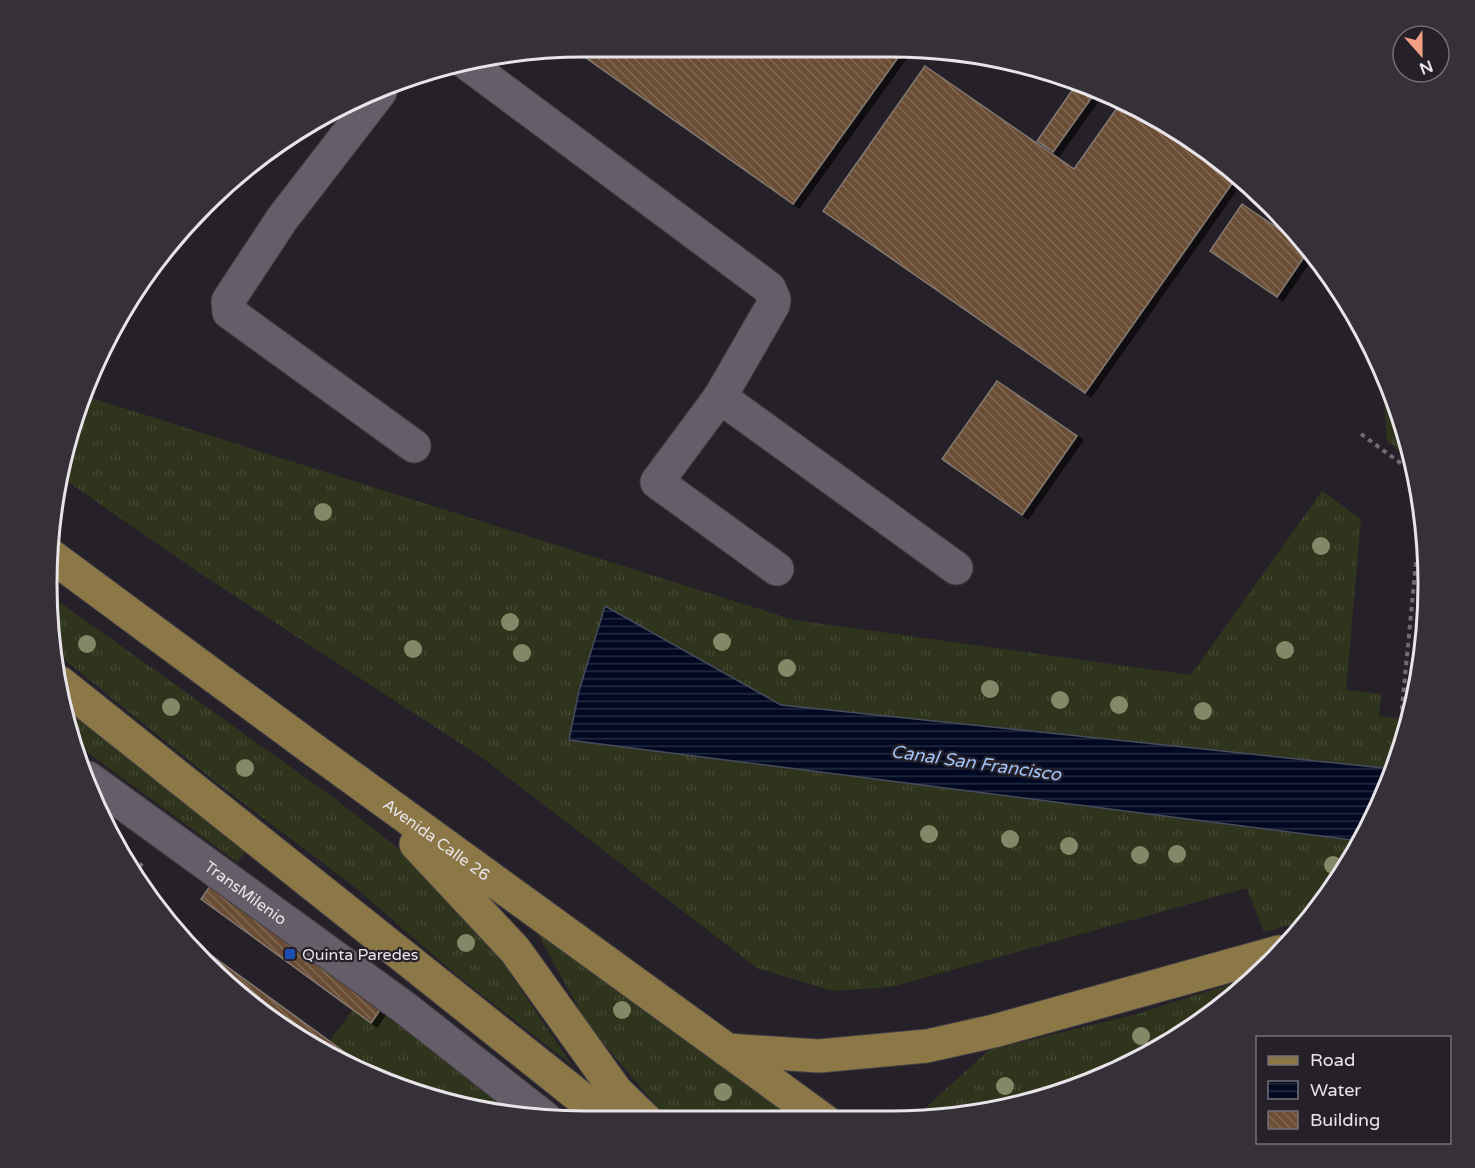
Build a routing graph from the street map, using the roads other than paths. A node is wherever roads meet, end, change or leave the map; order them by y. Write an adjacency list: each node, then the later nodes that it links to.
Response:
1 (474, 69): 3 (lane)
2 (373, 101): 4 (lane)
3 (720, 397): 6 (lane); 7 (lane)
4 (414, 446)
5 (58, 561): 9 (main road, Avenida Calle 26)
6 (956, 568)
7 (777, 569)
8 (67, 689): 14 (main road)
9 (314, 750): 12 (main road, Avenida Calle 26); 15 (main road)
10 (96, 784): 13 (lane, TransMilenio)
11 (1265, 956): 12 (main road)
12 (727, 1050): 16 (main road, Avenida Calle 26)
13 (532, 1108)
14 (597, 1111)
15 (636, 1111)
16 (811, 1111)

